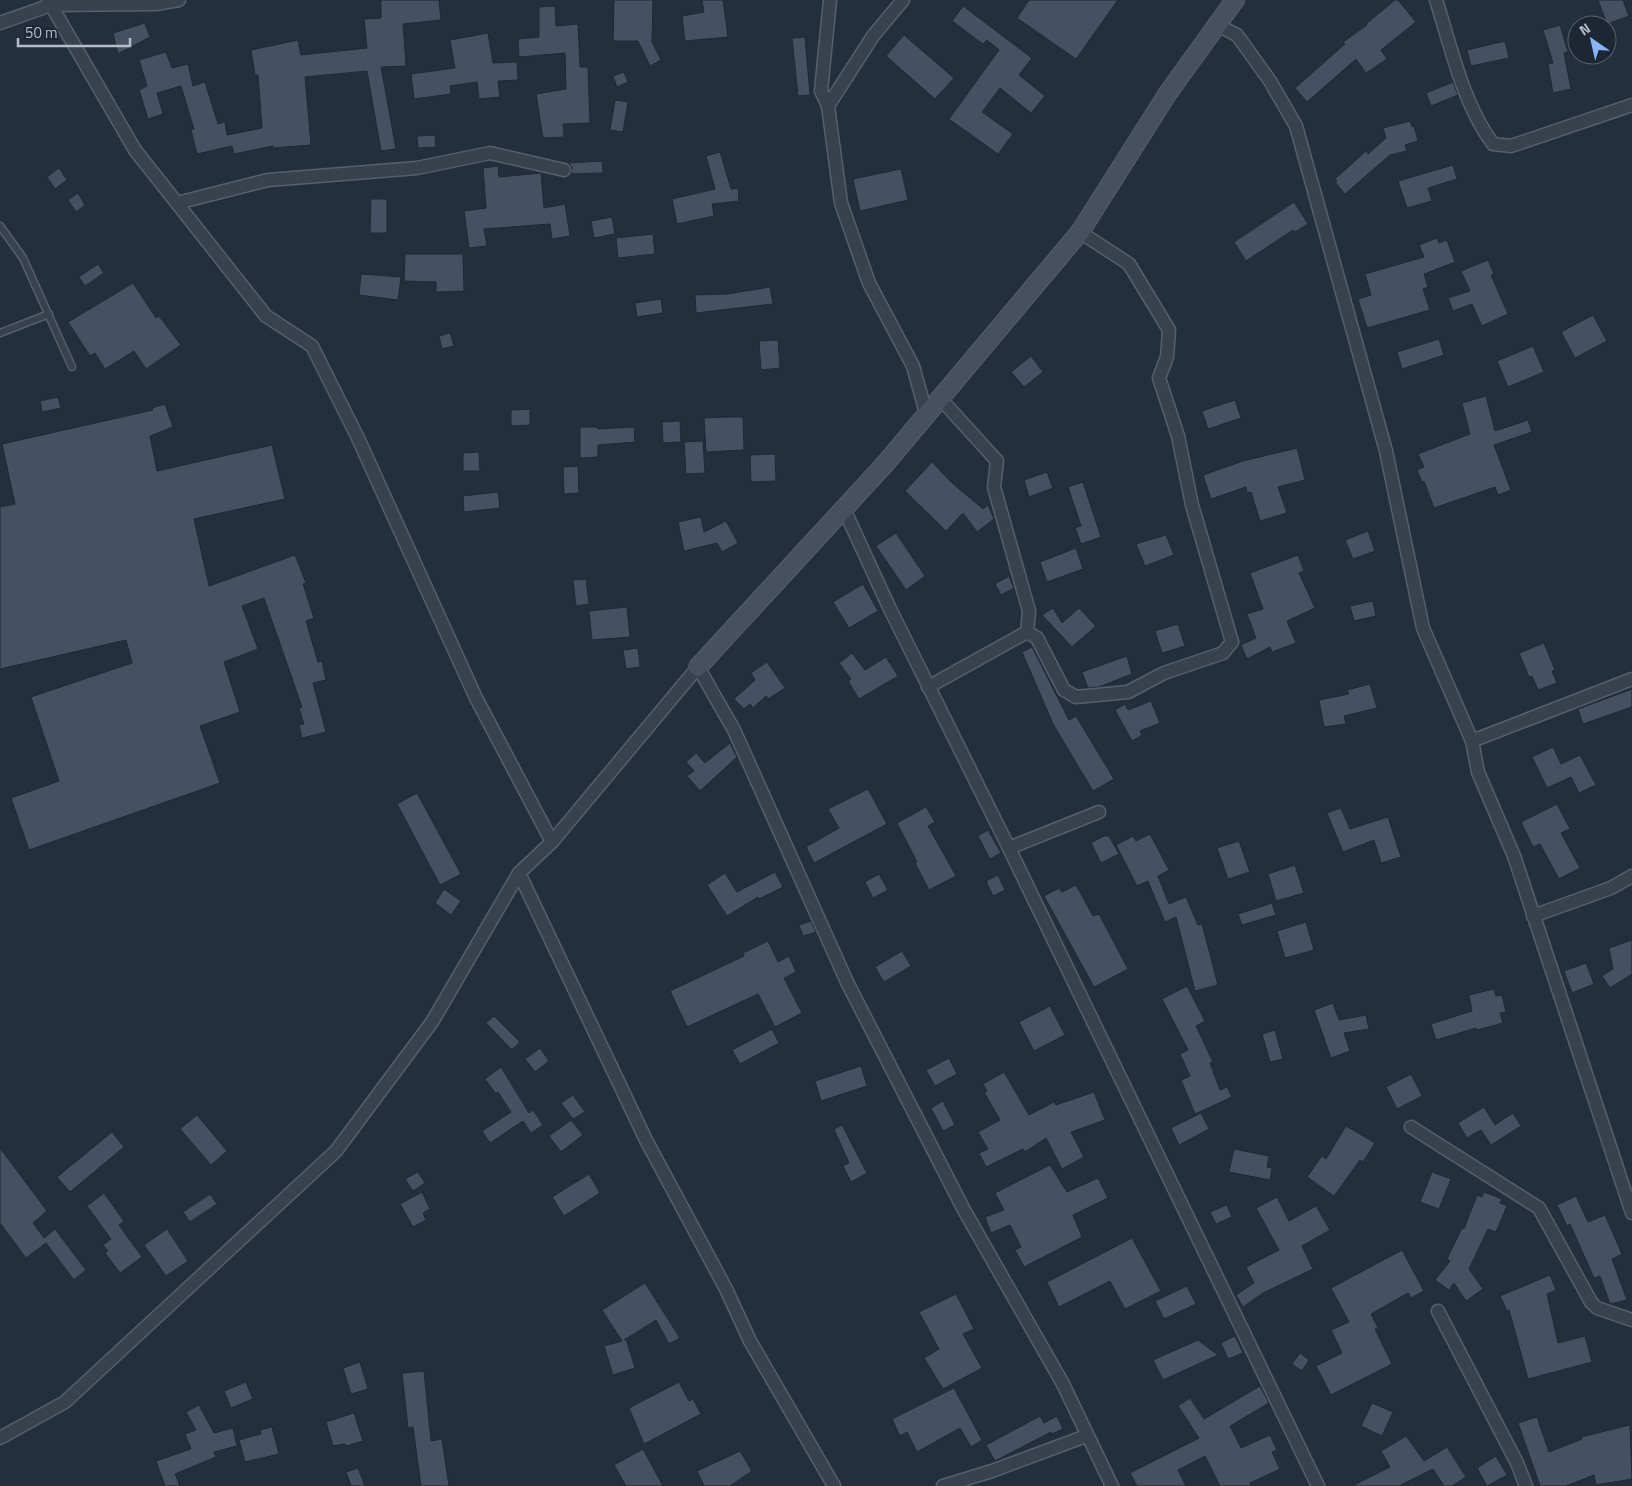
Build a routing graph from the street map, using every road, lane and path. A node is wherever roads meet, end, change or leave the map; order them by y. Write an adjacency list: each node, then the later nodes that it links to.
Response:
1 (179, 0): 6 (street)
2 (830, 0): 10 (street)
3 (903, 0): 10 (street)
4 (1235, 0): 8 (street)
5 (1436, 0): 9 (street)
6 (50, 2): 7 (street); 12 (street)
7 (0, 23)
8 (1217, 25): 14 (street); 25 (street)
9 (1632, 105)
10 (828, 106): 19 (street)
11 (564, 170): 12 (street)
12 (177, 204): 27 (street)
13 (0, 226): 15 (lane)
14 (1080, 232): 18 (street); 21 (street)
15 (49, 314): 16 (lane); 17 (lane)
16 (0, 333)
17 (72, 367)
18 (939, 397): 19 (street); 21 (street)
19 (926, 413): 20 (street)
20 (844, 509): 22 (street); 24 (street)
21 (1027, 632): 24 (street)
22 (698, 667): 27 (street); 36 (street)
23 (1632, 679): 25 (street)
24 (928, 687): 28 (street)
25 (1472, 741): 31 (street)
26 (1099, 812): 28 (street)
27 (552, 842): 29 (street)
28 (1009, 848): 41 (street)
29 (519, 873): 37 (street); 38 (street)
30 (1632, 876): 31 (street)
31 (1533, 916): 33 (street)
32 (1411, 1127): 35 (street)
33 (1632, 1213)
34 (1438, 1311): 42 (street)
35 (1632, 1320)
36 (1086, 1436): 39 (street); 40 (street)
37 (0, 1438)
38 (834, 1486)
39 (943, 1486)
40 (1112, 1486)
41 (1318, 1486)
42 (1526, 1486)

